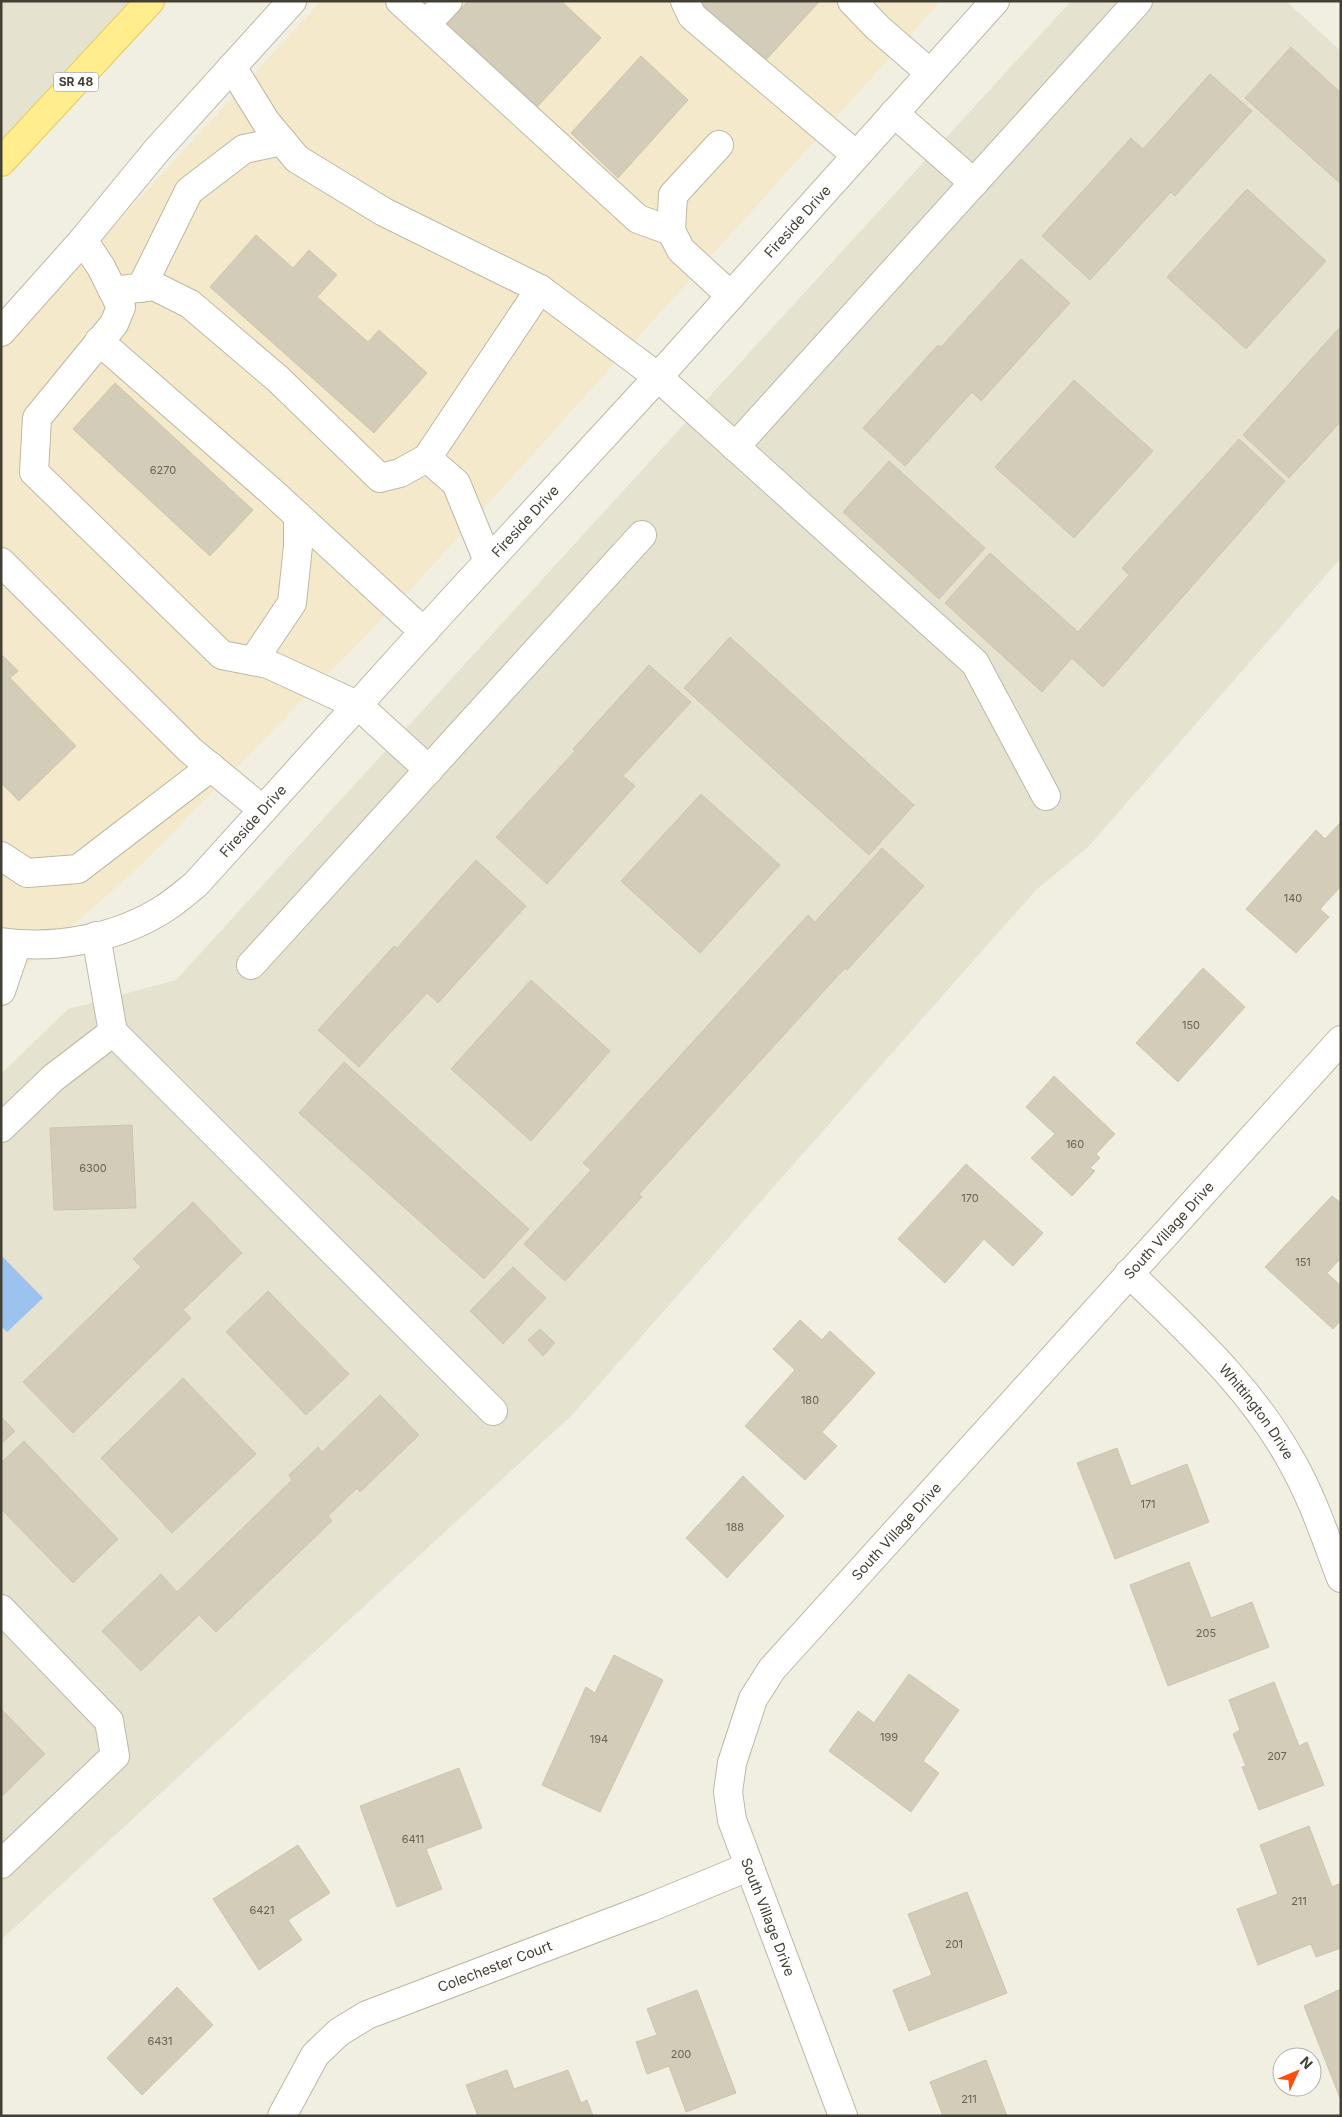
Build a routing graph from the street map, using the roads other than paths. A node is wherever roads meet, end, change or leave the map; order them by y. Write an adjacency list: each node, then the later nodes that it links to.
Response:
1 (150, 1): 16 (main road, SR 48)
2 (292, 1): 10 (street)
3 (400, 1): 9 (street)
4 (448, 1): 9 (street)
5 (685, 1): 15 (street)
6 (852, 1): 11 (street)
7 (995, 1): 11 (street, Fireside Drive)
8 (1138, 1): 17 (street)
9 (426, 24): 18 (street)
10 (232, 68): 13 (street); 19 (street)
11 (930, 73): 12 (street, Fireside Drive)
12 (894, 113): 15 (street, Fireside Drive); 17 (street)
13 (282, 141): 20 (street); 21 (street)
14 (719, 145): 18 (street)
15 (856, 155): 23 (street, Fireside Drive)
16 (1, 162)
17 (974, 183): 27 (street)
18 (671, 231): 23 (street)
19 (83, 240): 22 (street); 24 (street)
20 (141, 288): 22 (street); 28 (street)
21 (540, 289): 26 (street); 28 (street)
22 (113, 291): 25 (street)
23 (731, 296): 26 (street, Fireside Drive)
24 (1, 332)
25 (99, 341): 29 (street); 34 (street)
26 (658, 377): 27 (street); 31 (street, Fireside Drive)
27 (735, 446): 38 (street)
28 (427, 458): 31 (street)
29 (298, 516): 33 (street); 34 (street)
30 (642, 536): 37 (street)
31 (488, 561): 33 (street, Fireside Drive)
32 (1, 562): 36 (street)
33 (424, 632): 35 (street, Fireside Drive)
34 (253, 661): 35 (street)
35 (359, 706): 37 (street); 39 (street, Fireside Drive)
36 (211, 766): 39 (street); 40 (street)
37 (429, 770): 43 (street)
38 (1046, 796)
39 (263, 810): 41 (street, Fireside Drive)
40 (1, 856)
41 (96, 936): 42 (street, Fireside Drive); 45 (street)
42 (9, 943): 44 (street)
43 (251, 965)
44 (1, 991)
45 (113, 1032): 47 (street); 49 (street)
46 (1341, 1040): 48 (street, South Village Drive)
47 (1, 1128)
48 (1129, 1273): 50 (street, Whittington Drive); 53 (street, South Village Drive)
49 (493, 1411)
50 (1341, 1578)
51 (1, 1609): 52 (street)
52 (1, 1864)
53 (748, 1867): 54 (street, Colechester Court); 55 (street, South Village Drive)
54 (282, 2116)
55 (843, 2116)

